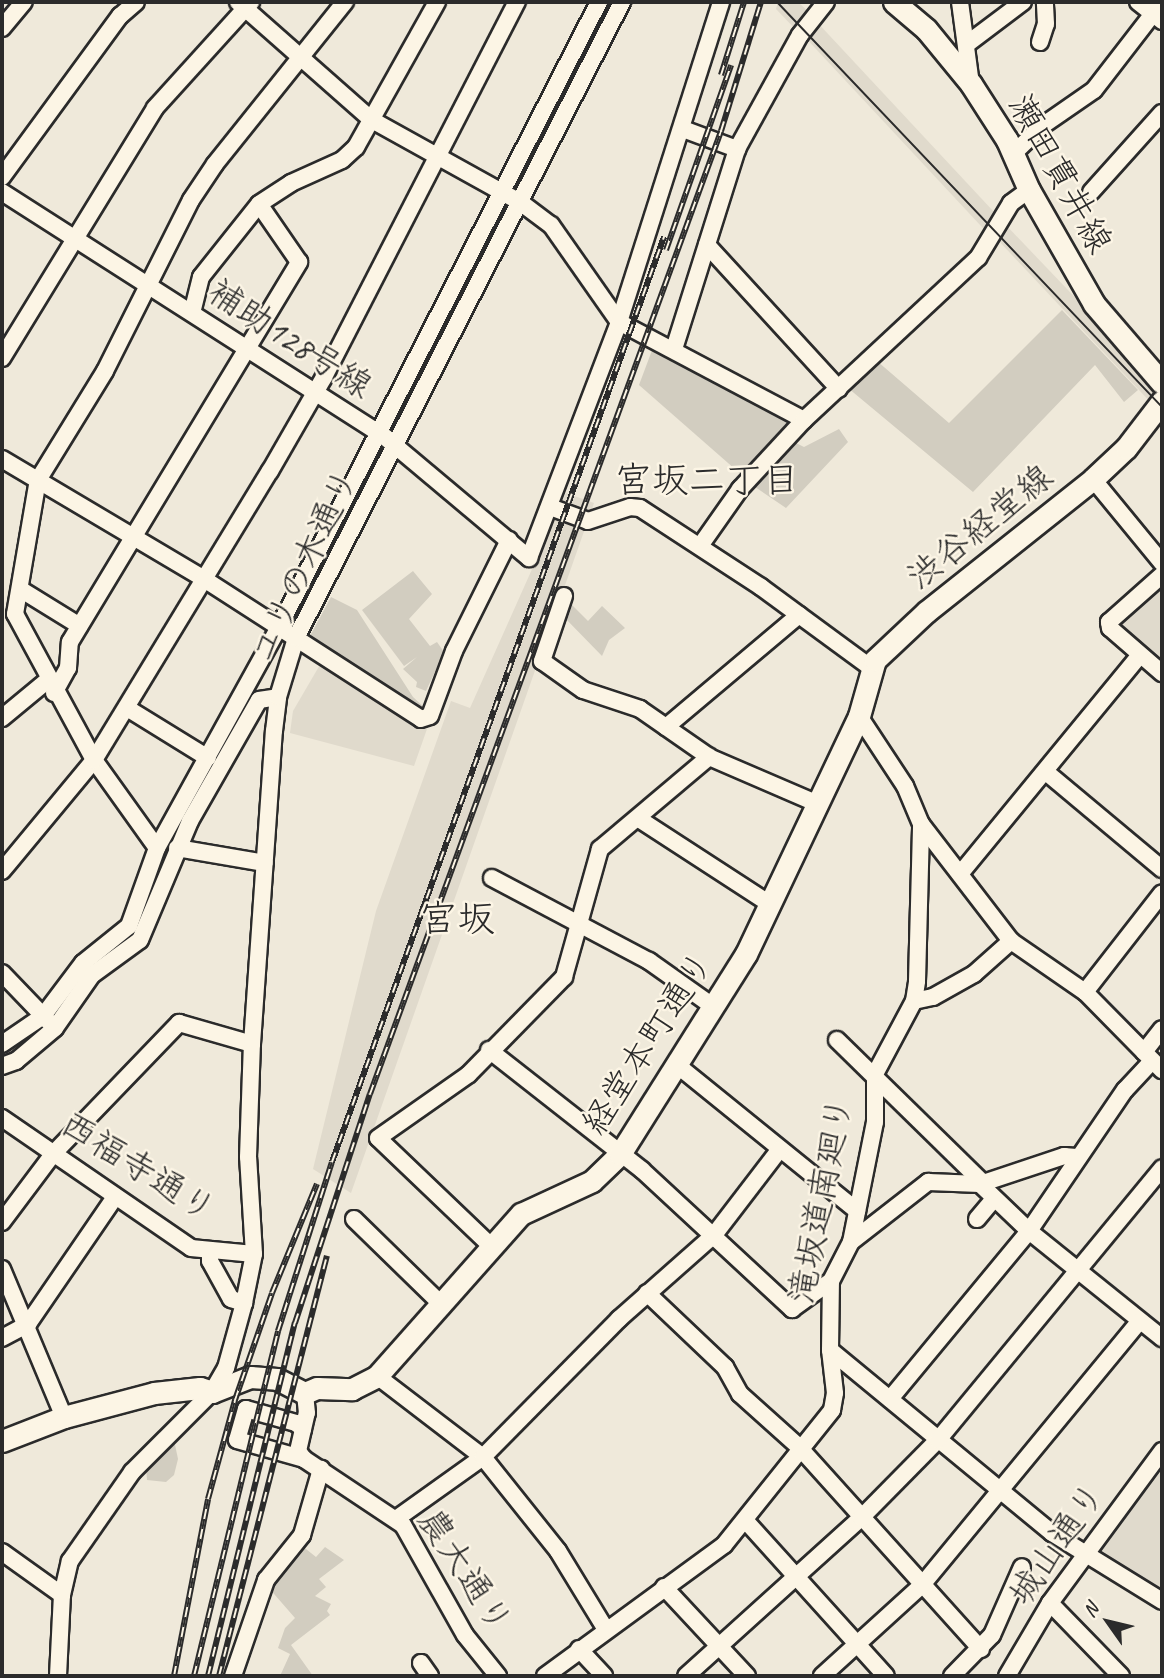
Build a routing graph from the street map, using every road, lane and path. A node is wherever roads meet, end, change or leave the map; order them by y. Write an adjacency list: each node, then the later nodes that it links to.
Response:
1 (24, 2): 17 (street)
2 (136, 2): 28 (street)
3 (345, 2): 20 (street)
4 (437, 2): 23 (street)
5 (517, 2): 27 (street)
6 (599, 2): 31 (street)
7 (622, 2): 33 (street, ユリの木通り)
8 (722, 2): 24 (street)
9 (826, 2): 25 (street)
10 (894, 2): 21 (main road, 瀬田貫井線)
11 (960, 2): 19 (street)
12 (1023, 2): 19 (street)
13 (1045, 2): 18 (street)
14 (1138, 2): 16 (street)
15 (245, 4): 20 (street); 35 (street)
16 (1159, 12): 26 (street)
17 (2, 28)
18 (1040, 42)
19 (967, 44): 21 (street)
20 (300, 58): 23 (street); 37 (street)
21 (971, 84): 26 (main road, 瀬田貫井線)
22 (1162, 113): 32 (street)
23 (372, 120): 27 (street); 34 (street)
24 (683, 129): 25 (street); 39 (street)
25 (737, 149): 36 (street)
26 (1014, 153): 29 (main road, 瀬田貫井線)
27 (436, 157): 31 (street); 45 (street)
28 (2, 177)
29 (1029, 190): 43 (main road, 瀬田貫井線); 44 (street)
30 (2, 192): 35 (street, 補助128号線)
31 (502, 192): 33 (street); 48 (street)
32 (1091, 192)
33 (520, 202): 39 (street); 49 (street, ユリの木通り)
34 (258, 204): 38 (street); 40 (street)
35 (75, 239): 37 (street, 補助128号線); 42 (street)
36 (707, 245): 41 (street); 44 (street)
37 (147, 285): 38 (street, 補助128号線); 52 (street)
38 (192, 313): 40 (street, 補助128号線)
39 (619, 322): 41 (street); 53 (street)
40 (246, 348): 45 (street, 補助128号線); 54 (street)
41 (674, 349): 47 (street)
42 (2, 358)
43 (1162, 383)
44 (839, 389): 47 (street)
45 (316, 392): 48 (street, 補助128号線); 59 (street)
46 (1160, 413): 51 (main road, 渋谷経堂線)
47 (804, 420): 56 (street)
48 (379, 433): 49 (street, 補助128号線); 65 (street)
49 (396, 445): 55 (street, 補助128号線); 66 (street, ユリの木通り)
50 (2, 458): 52 (street)
51 (1093, 479): 57 (street); 68 (main road, 渋谷経堂線)
52 (38, 480): 54 (street); 60 (street)
53 (550, 507): 55 (street, 補助128号線); 56 (street)
54 (134, 537): 59 (street); 64 (street)
55 (509, 540): 66 (street)
56 (700, 546): 63 (street)
57 (1162, 563)
58 (1162, 575): 67 (street)
59 (204, 579): 65 (street); 72 (street)
60 (20, 589): 62 (street); 64 (street)
61 (564, 596): 75 (street)
62 (8, 612): 70 (street)
63 (799, 615): 68 (street); 75 (street)
64 (80, 626): 70 (street)
65 (279, 627): 66 (street); 77 (street)
66 (296, 638): 71 (street, ユリの木通り)
67 (1140, 655): 69 (street); 79 (street)
68 (870, 667): 73 (main road)
69 (1162, 673)
70 (51, 686): 74 (street); 78 (street)
71 (278, 697): 84 (street); 85 (street, ユリの木通り)
72 (127, 708): 77 (street); 78 (street)
73 (859, 716): 80 (main road, 経堂本町通り); 82 (street, 滝坂道南廻り)
74 (2, 718)
75 (666, 727): 76 (street)
76 (709, 757): 80 (street); 81 (street)
77 (208, 758): 83 (street)
78 (94, 760): 83 (street); 87 (street)
79 (1046, 772): 86 (street); 88 (street)
80 (816, 803): 91 (main road, 経堂本町通り)
81 (639, 819): 91 (street); 92 (street)
82 (921, 824): 88 (street); 96 (street, 滝坂道南廻り)
83 (157, 848): 98 (street)
84 (177, 848): 85 (street); 99 (street)
85 (265, 863): 103 (street, ユリの木通り)
86 (1162, 869)
87 (2, 871)
88 (960, 874): 93 (street)
89 (492, 878): 92 (street)
90 (1162, 893): 95 (street)
91 (770, 904): 97 (main road, 経堂本町通り)
92 (580, 924): 97 (street); 104 (street)
93 (1011, 941): 95 (street); 96 (street)
94 (2, 973): 98 (street)
95 (1085, 992): 105 (street)
96 (914, 1001): 108 (street, 滝坂道南廻り)
97 (714, 1007): 106 (main road, 経堂本町通り)
98 (43, 1016): 99 (street); 102 (street)
99 (55, 1028): 107 (street)
100 (1162, 1029): 105 (street)
101 (837, 1040): 108 (street)
102 (2, 1044)
103 (252, 1044): 111 (street); 127 (street, ユリの木通り)
104 (489, 1050): 112 (street); 125 (street)
105 (1153, 1061): 113 (street)
106 (677, 1065): 110 (street); 112 (main road, 経堂本町通り)
107 (2, 1066)
108 (876, 1074): 115 (street); 118 (street, 滝坂道南廻り)
109 (2, 1118): 111 (street, 西福寺通り)
110 (780, 1149): 118 (street); 123 (street)
111 (53, 1154): 116 (street, 西福寺通り); 121 (street)
112 (620, 1154): 123 (street); 125 (main road, 経堂本町通り)
113 (1076, 1157): 115 (street); 122 (street)
114 (1162, 1168): 129 (street)
115 (981, 1184): 117 (street); 124 (street)
116 (115, 1197): 126 (street, 西福寺通り); 135 (street)
117 (994, 1199): 120 (street); 122 (street)
118 (857, 1211): 124 (street, 滝坂道南廻り)
119 (354, 1219): 133 (street)
120 (976, 1219)
121 (2, 1222)
122 (1029, 1231): 129 (street); 142 (street)
123 (714, 1235): 130 (street); 131 (street)
124 (851, 1242): 130 (street, 滝坂道南廻り)
125 (491, 1246): 133 (main road, 経堂本町通り)
126 (210, 1250): 127 (street, 西福寺通り); 132 (street)
127 (254, 1254): 132 (street)
128 (2, 1269): 135 (street)
129 (1079, 1269): 134 (street); 145 (street)
130 (831, 1281): 138 (street, 滝坂道南廻り)
131 (647, 1293): 147 (street); 149 (street)
132 (244, 1303): 140 (street)
133 (443, 1306): 139 (main road, 経堂本町通り)
134 (1140, 1321): 137 (street); 152 (street)
135 (28, 1324): 136 (street); 143 (street)
136 (2, 1338)
137 (1162, 1338)
138 (830, 1350): 142 (street); 147 (street, 滝坂道南廻り)
139 (377, 1376): 141 (main road, 経堂本町通り); 149 (street)
140 (212, 1392): 141 (main road); 143 (main road); 162 (street)
141 (305, 1393): 144 (street)
142 (890, 1399): 145 (street)
143 (64, 1417): 146 (main road)
144 (303, 1429): 150 (street); 150 (street, 農大通り)
145 (938, 1440): 152 (street); 153 (street)
146 (2, 1441)
147 (799, 1447): 153 (street); 155 (street, 滝坂道南廻り)
148 (1162, 1451): 157 (street, 城山通り)
149 (482, 1457): 154 (street); 165 (street)
150 (304, 1459): 151 (street, 農大通り)
151 (321, 1469): 154 (street, 農大通り); 171 (street)
152 (1001, 1491): 157 (street); 160 (street)
153 (861, 1518): 159 (street); 160 (street)
154 (396, 1519): 172 (street, 農大通り)
155 (745, 1520): 159 (street); 161 (street, 滝坂道南廻り)
156 (2, 1552): 162 (street)
157 (1085, 1555): 163 (street); 164 (street, 城山通り)
158 (1023, 1567): 169 (street)
159 (796, 1577): 166 (street); 167 (street)
160 (922, 1585): 166 (street); 169 (street)
161 (664, 1587): 165 (street, 滝坂道南廻り); 167 (street)
162 (62, 1595): 170 (street)
163 (1162, 1601)
164 (1050, 1603): 180 (street, 城山通り); 181 (street)
165 (605, 1628): 168 (street, 滝坂道南廻り)
166 (857, 1644): 177 (street); 178 (street)
167 (720, 1647): 175 (street); 176 (street)
168 (579, 1649): 173 (street, 滝坂道南廻り); 174 (street)
169 (981, 1649): 179 (street)
170 (58, 1676)
171 (233, 1676)
172 (498, 1676)
173 (545, 1676)
174 (604, 1676)
175 (686, 1676)
176 (747, 1676)
177 (822, 1676)
178 (886, 1676)
179 (952, 1676)
180 (1007, 1676)
181 (1121, 1676)

